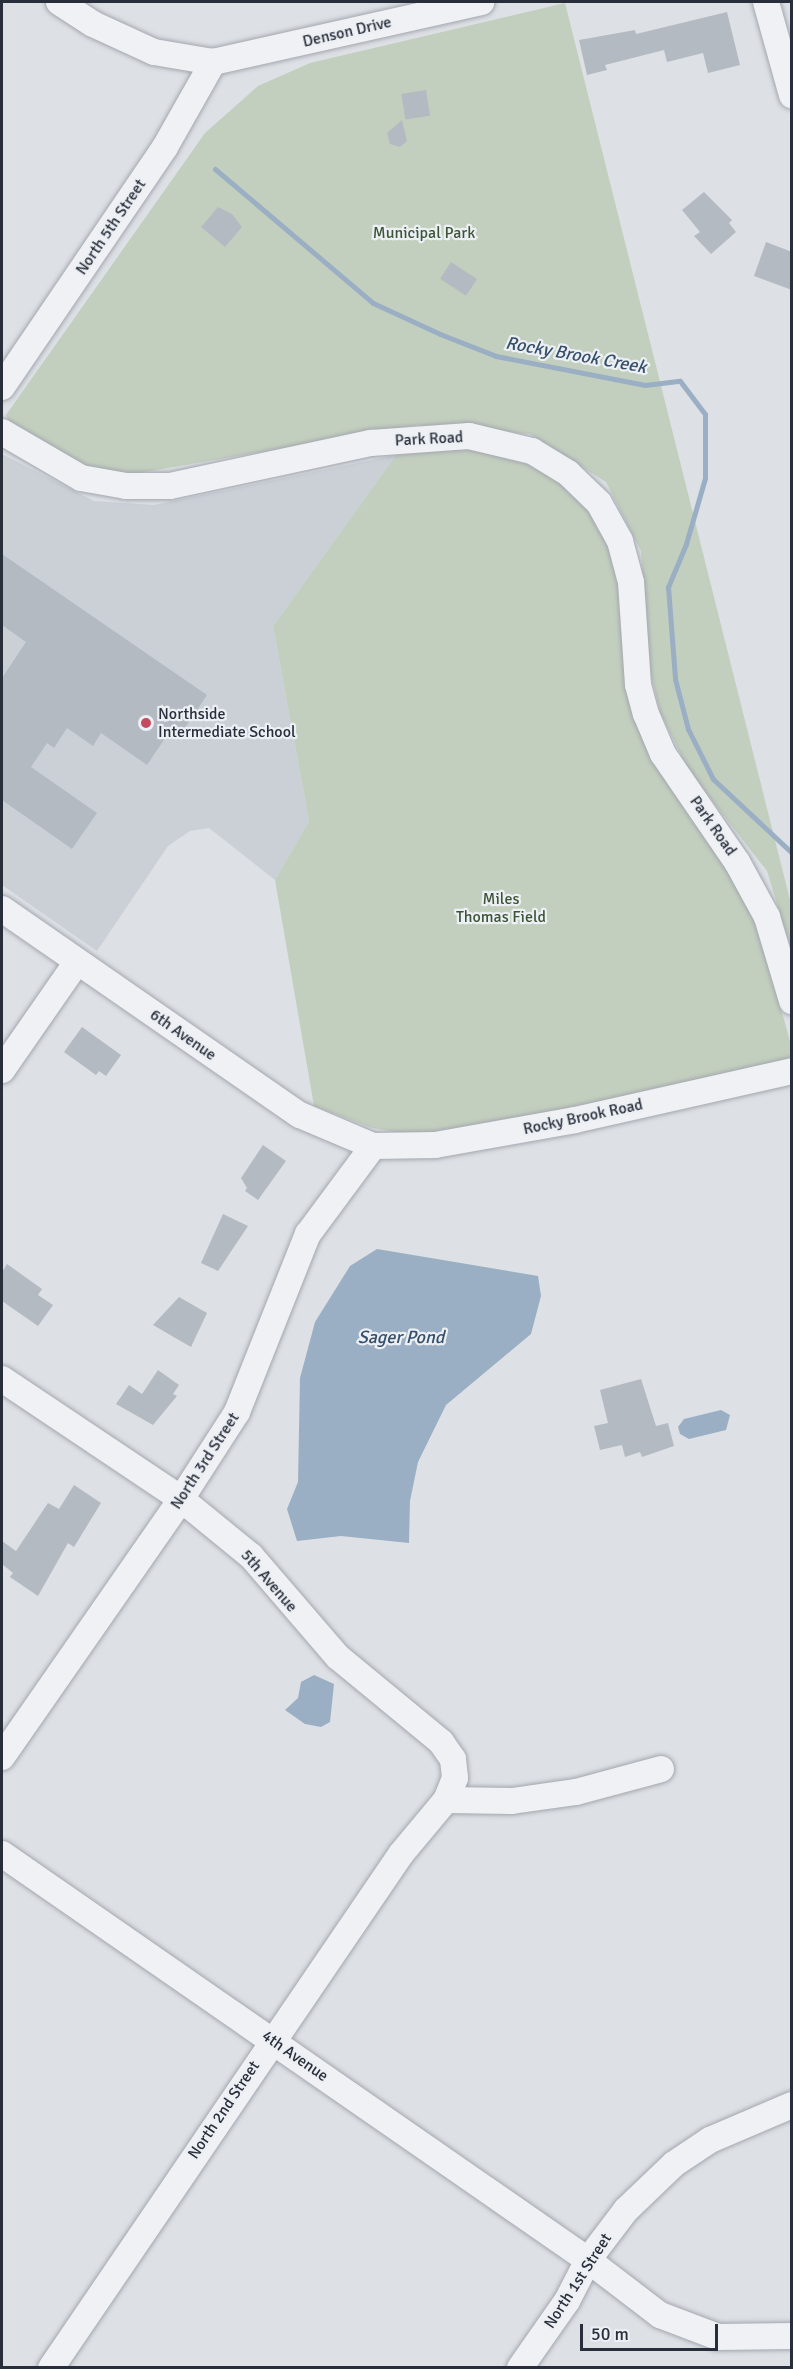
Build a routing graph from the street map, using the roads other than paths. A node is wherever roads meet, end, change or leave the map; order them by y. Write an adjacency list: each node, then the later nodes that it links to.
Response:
1 (59, 2): 4 (street)
2 (481, 2): 4 (street, Denson Drive)
3 (766, 2): 5 (street)
4 (213, 62): 6 (street, North 5th Street)
5 (792, 95)
6 (2, 387)
7 (2, 432): 10 (street, Park Road)
8 (2, 909): 9 (street, 6th Avenue)
9 (77, 962): 11 (street); 13 (street, 6th Avenue)
10 (792, 1001)
11 (2, 1070)
12 (792, 1071): 13 (street, Rocky Brook Road)
13 (373, 1146): 15 (street, North 3rd Street)
14 (2, 1379): 15 (street, 5th Avenue)
15 (181, 1499): 16 (street, North 3rd Street); 18 (street, 5th Avenue)
16 (2, 1757)
17 (661, 1769): 18 (street)
18 (446, 1800): 20 (street, North 2nd Street)
19 (2, 1854): 20 (street, 4th Avenue)
20 (272, 2040): 22 (street, 4th Avenue); 24 (street, North 2nd Street)
21 (792, 2105): 22 (street, North 1st Street)
22 (588, 2260): 23 (street, 4th Avenue); 25 (street, North 1st Street)
23 (792, 2336)
24 (56, 2366)
25 (520, 2367)

